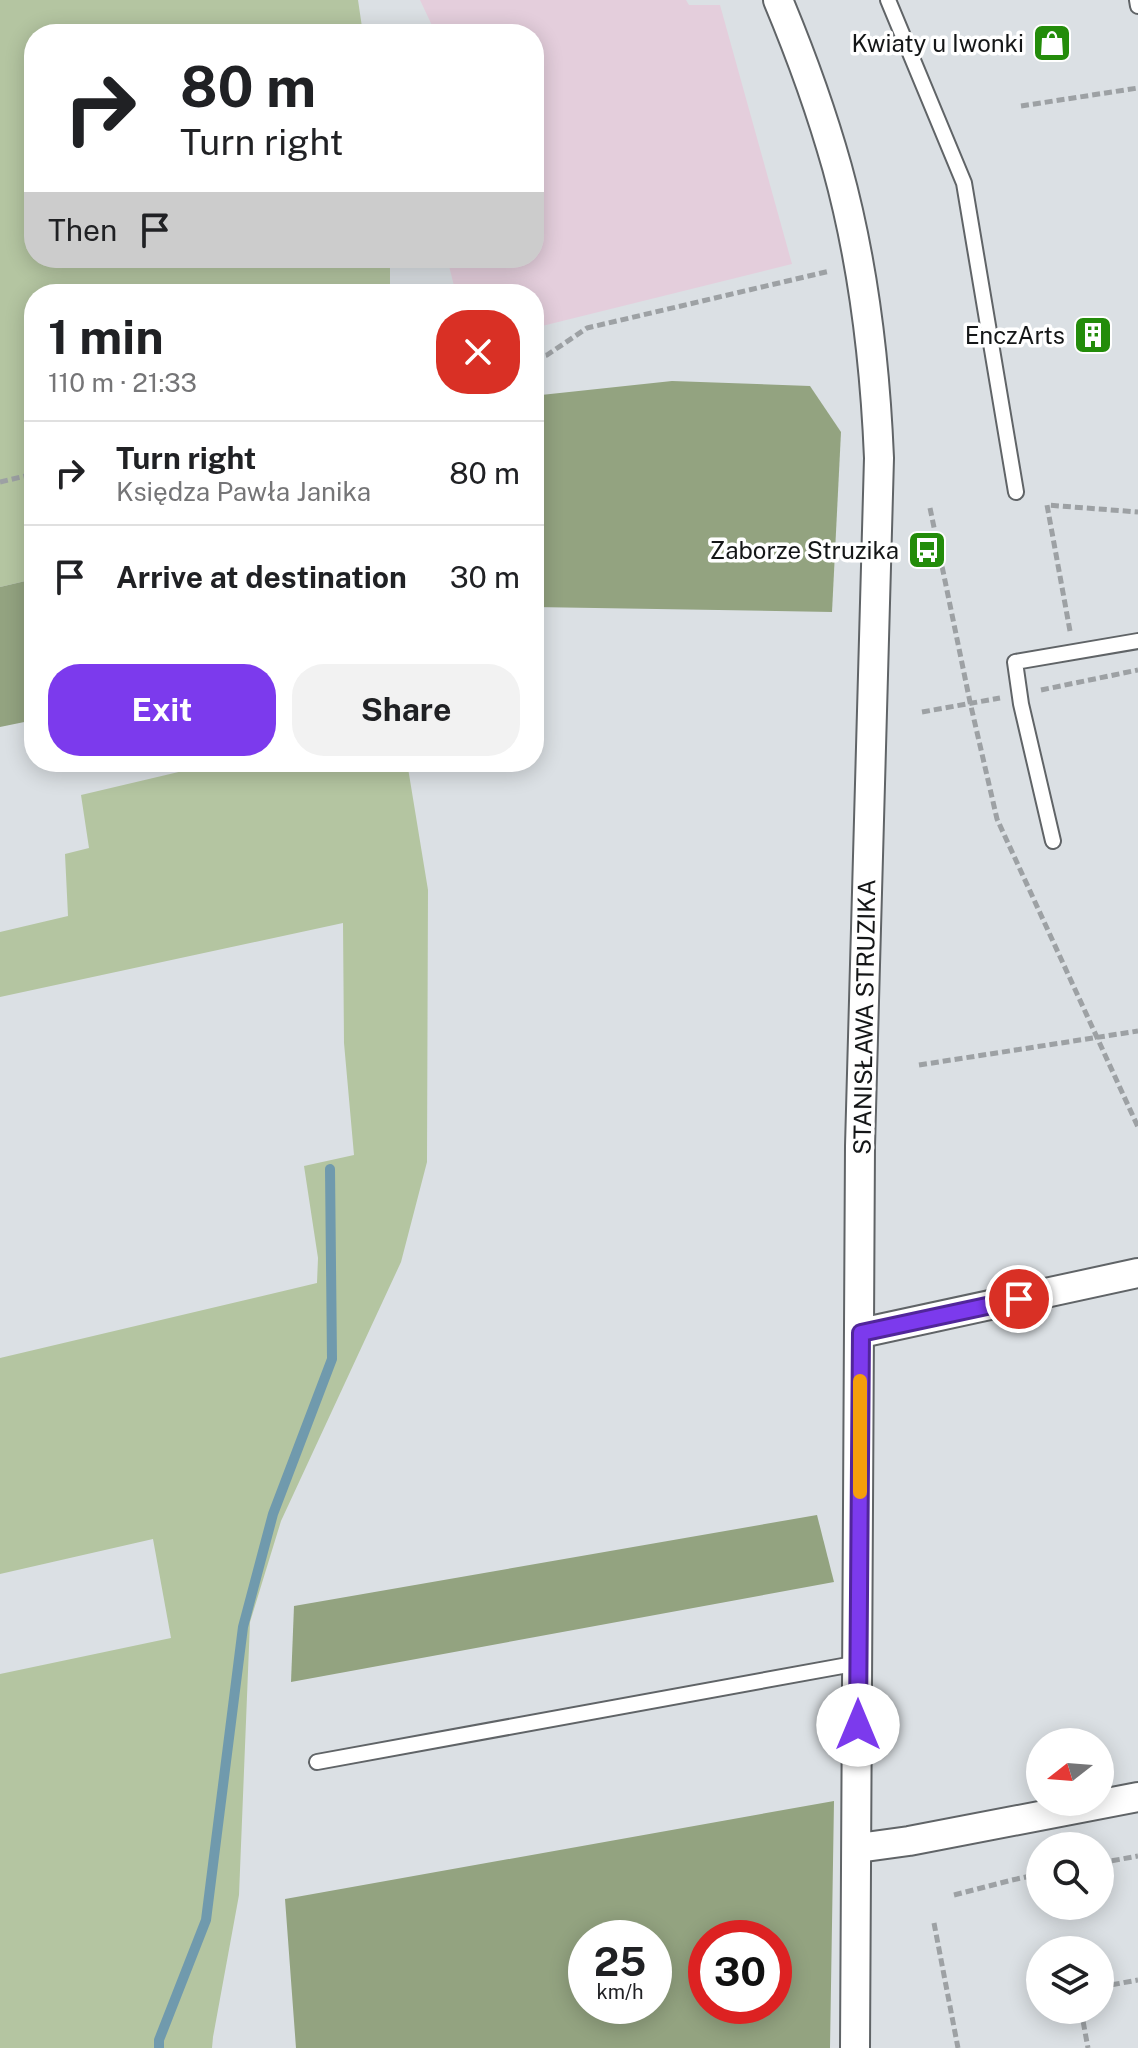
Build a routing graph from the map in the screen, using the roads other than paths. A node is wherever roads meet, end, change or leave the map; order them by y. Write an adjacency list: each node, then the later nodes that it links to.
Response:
1 (778, 0): 9 (street, STANISŁAWA STRUZIKA)
2 (888, 0): 5 (lane)
3 (1137, 0): 4 (lane)
4 (1138, 6)
5 (1016, 492)
6 (1138, 641): 7 (lane)
7 (1053, 841)
8 (1138, 1273): 9 (street)
9 (861, 1333): 10 (street, STANISŁAWA STRUZIKA)
10 (859, 1663): 11 (lane); 13 (street, STANISŁAWA STRUZIKA)
11 (317, 1762)
12 (1138, 1797): 13 (street)
13 (858, 1848): 14 (street, STANISŁAWA STRUZIKA)
14 (855, 2048)

